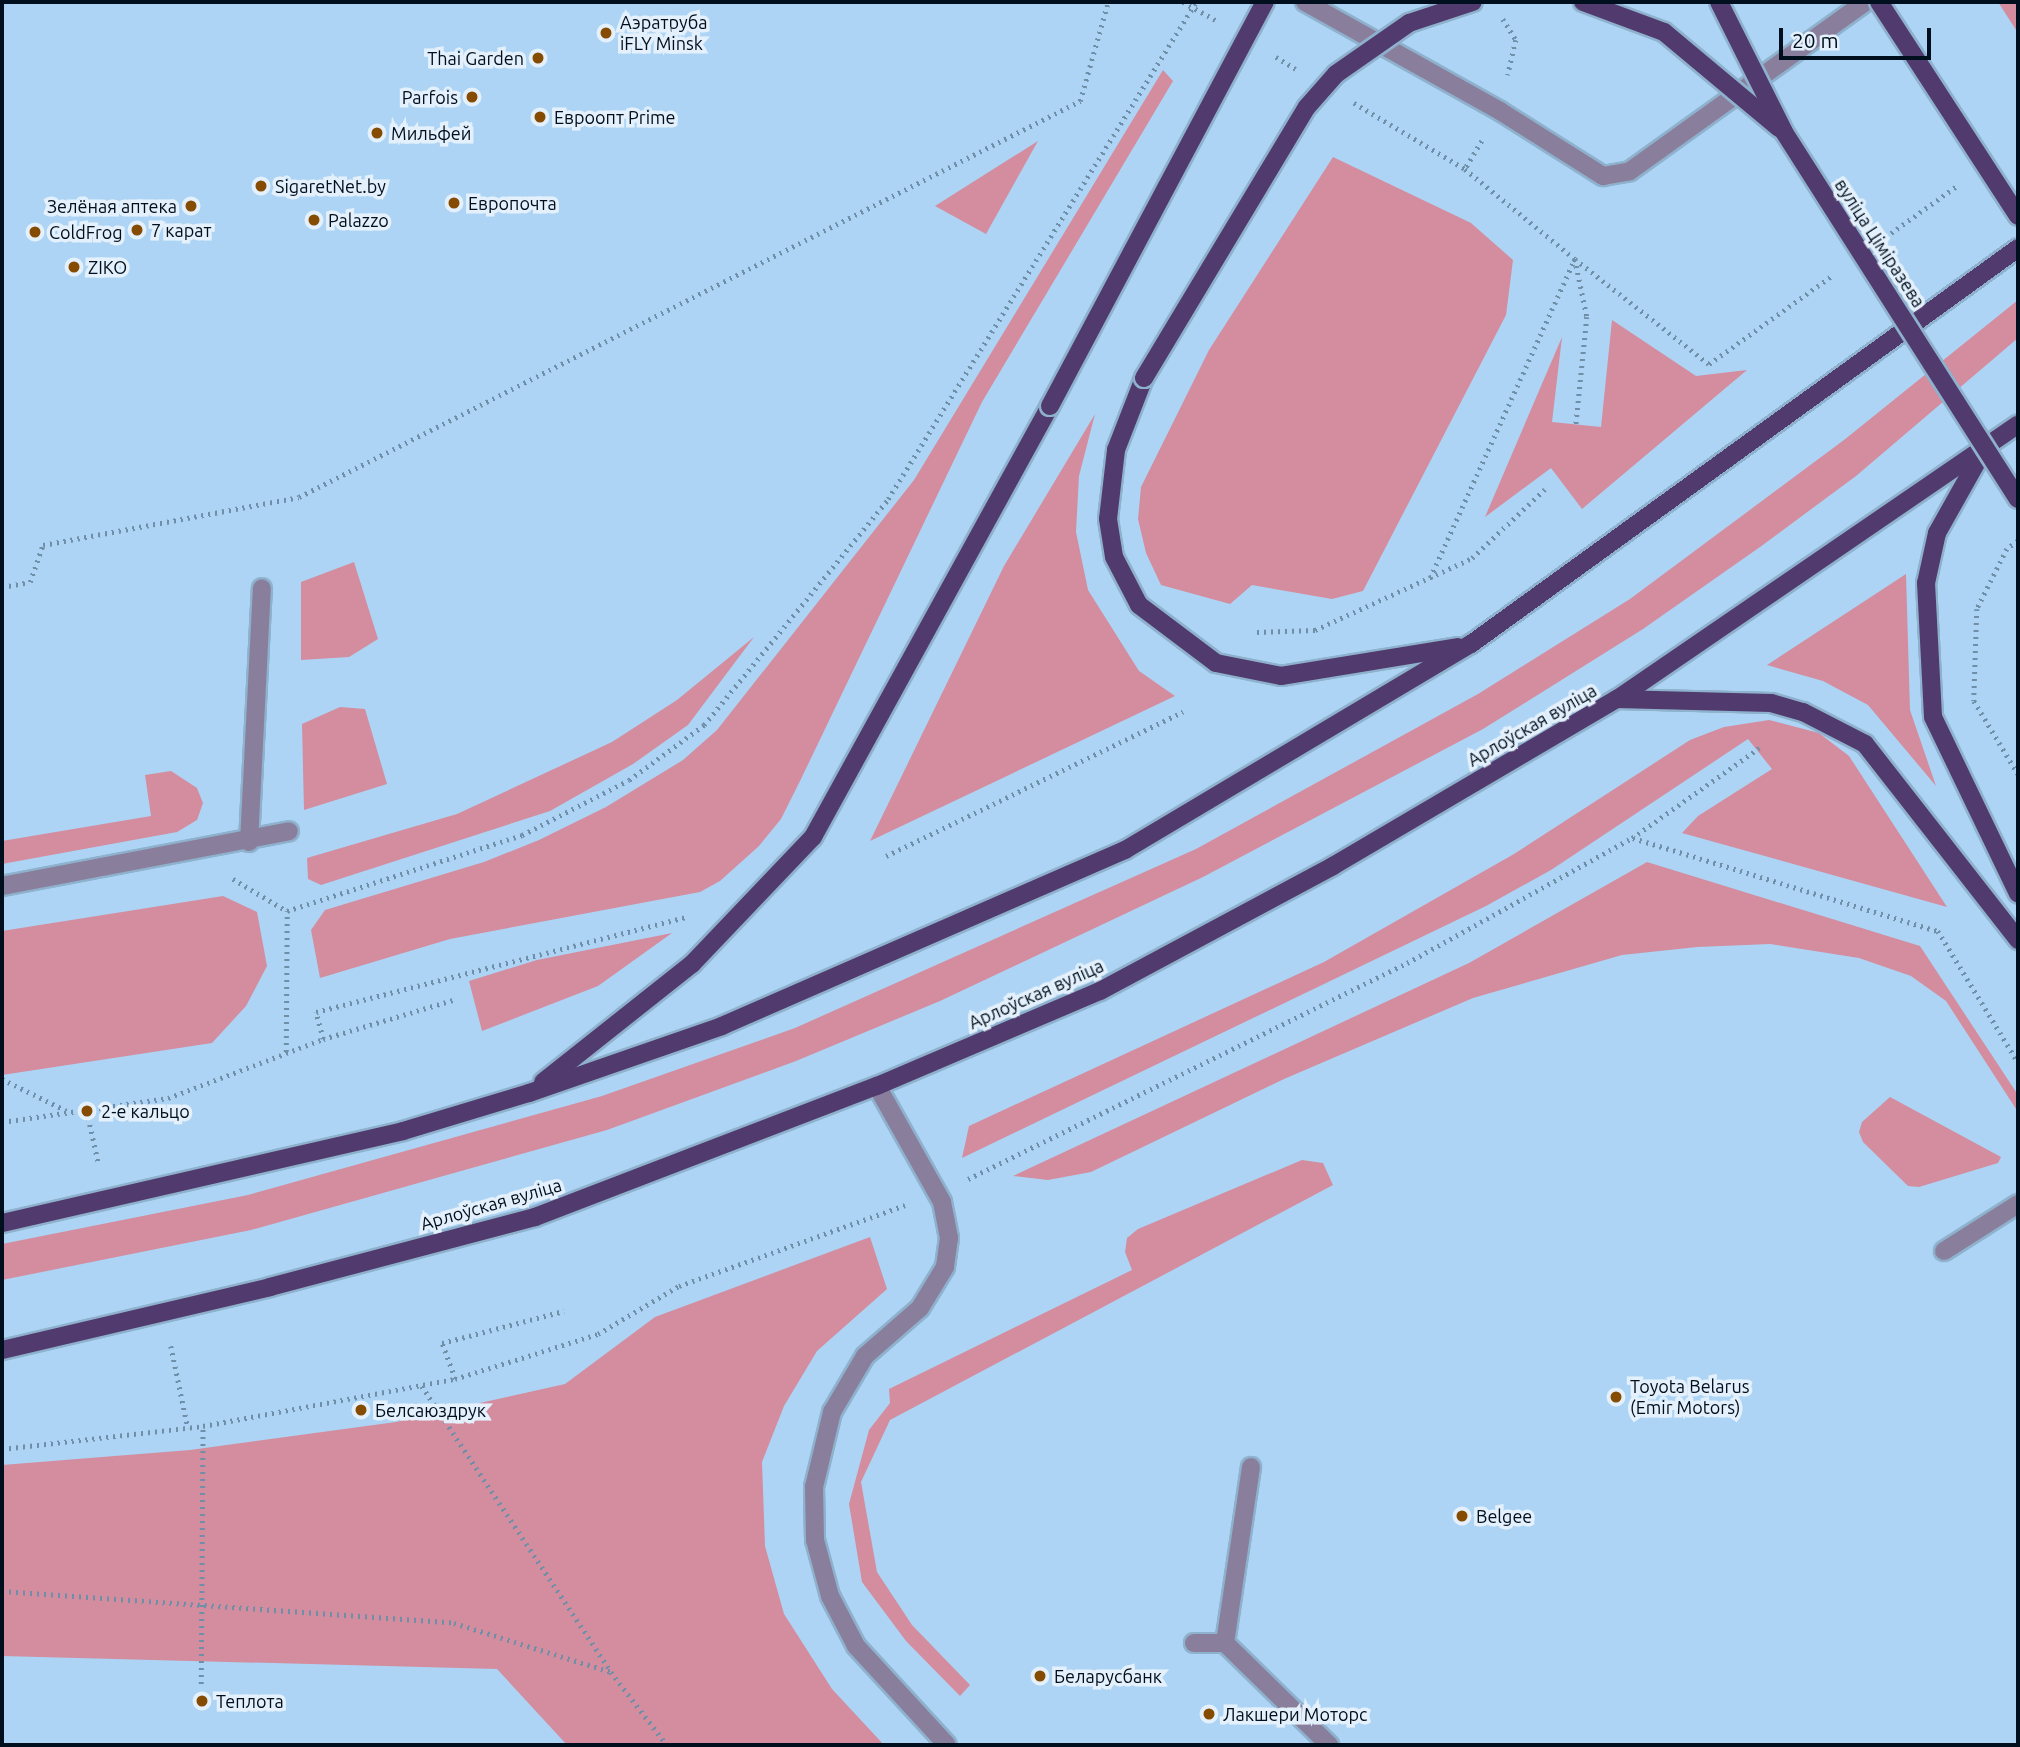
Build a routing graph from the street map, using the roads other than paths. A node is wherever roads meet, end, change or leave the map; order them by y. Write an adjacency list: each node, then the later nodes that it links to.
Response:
1 (1265, 2): 23 (main road, bridge)
2 (1305, 2): 6 (lane)
3 (1473, 2): 15 (main road, bridge)
4 (1583, 2): 8 (main road, bridge)
5 (1719, 2): 8 (main road, вуліца Ціміразева, bridge)
6 (1865, 2)
7 (1879, 2): 9 (main road, bridge)
8 (1784, 132): 13 (main road, вуліца Ціміразева, bridge)
9 (2018, 216)
10 (2018, 248): 15 (main road)
11 (2018, 424): 12 (main road, Арлоўская вуліца)
12 (1985, 448): 16 (main road, Арлоўская вуліца); 20 (main road)
13 (2018, 499)
14 (262, 588): 18 (lane)
15 (1471, 644): 23 (main road)
16 (1617, 699): 21 (main road); 22 (main road, Арлоўская вуліца)
17 (289, 831): 18 (lane)
18 (249, 842): 19 (lane)
19 (2, 886)
20 (2018, 894)
21 (2018, 940)
22 (877, 1086): 27 (main road, Арлоўская вуліца); 31 (lane)
23 (529, 1093): 25 (main road)
24 (2018, 1204): 26 (lane)
25 (2, 1223)
26 (1944, 1251)
27 (2, 1350)
28 (1251, 1467): 30 (lane)
29 (1194, 1643): 30 (lane)
30 (1225, 1643): 32 (lane)
31 (947, 1745)
32 (1329, 1745)

